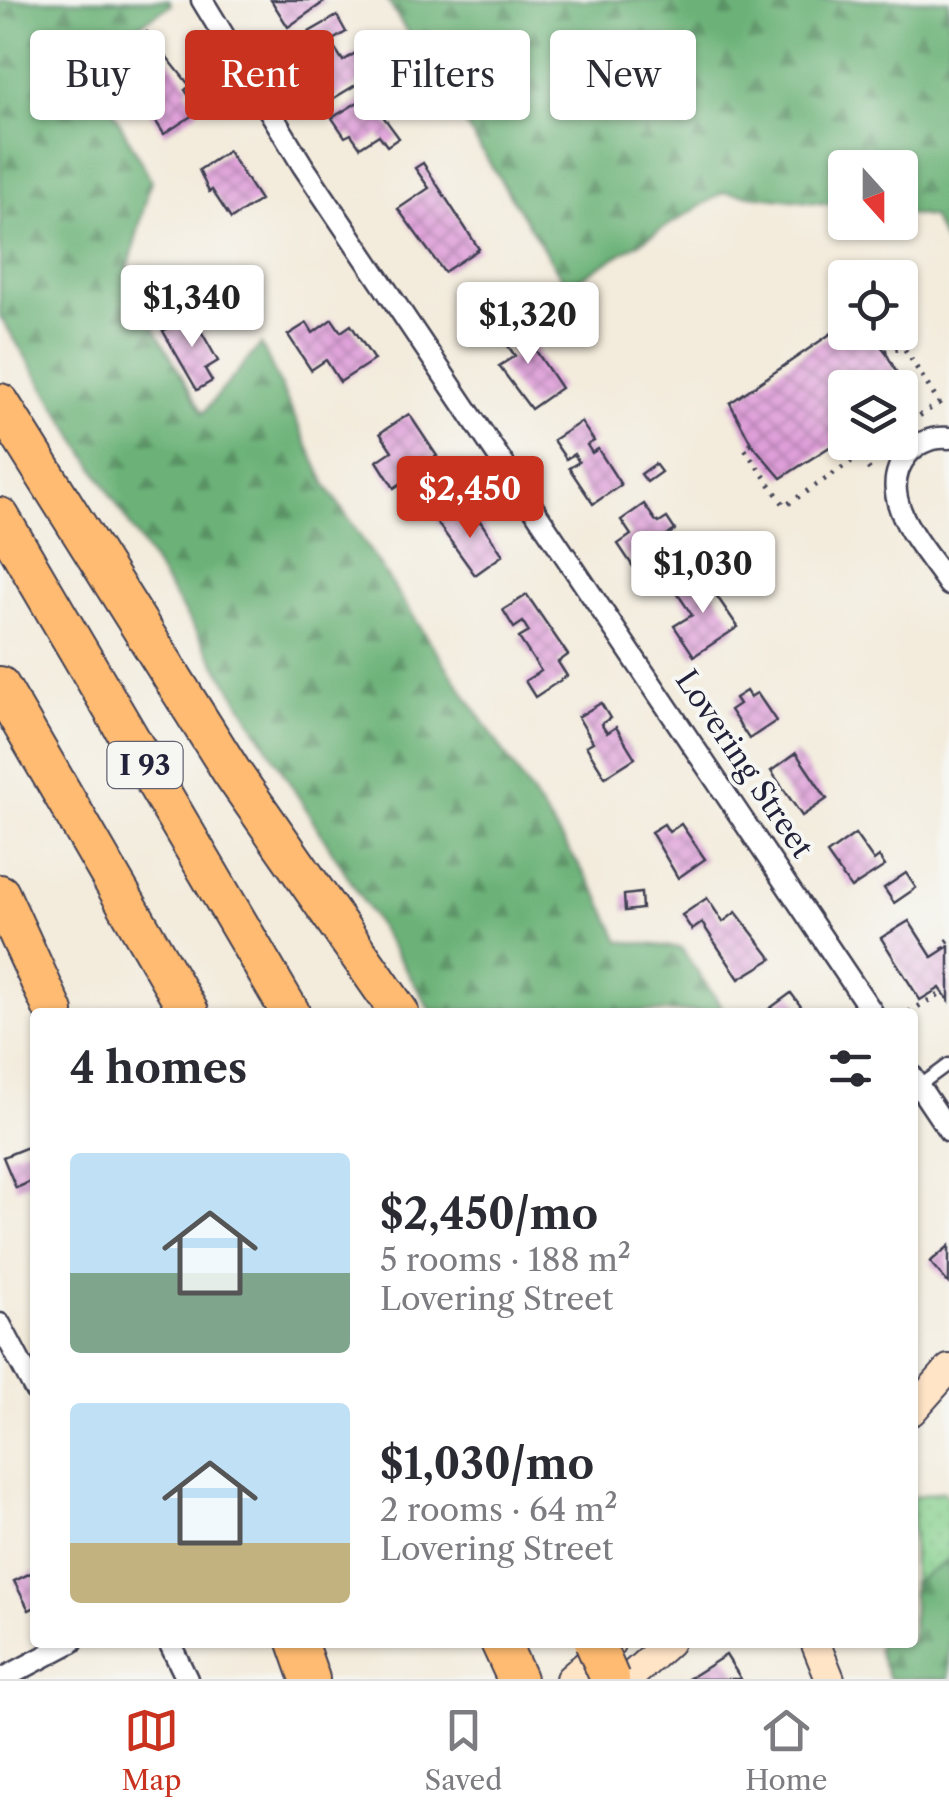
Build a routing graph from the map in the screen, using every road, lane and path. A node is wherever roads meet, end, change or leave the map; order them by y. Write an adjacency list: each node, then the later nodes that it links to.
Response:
1 (202, 0): 21 (street, Lovering Street)
2 (885, 351): 3 (path)
3 (939, 403): 5 (path); 6 (path)
4 (0, 404): 20 (highway)
5 (918, 417)
6 (949, 420)
7 (949, 438): 11 (street)
8 (751, 443): 9 (path)
9 (853, 460)
10 (0, 517): 19 (highway, I 93)
11 (949, 585)
12 (0, 686): 18 (highway, I 93)
13 (0, 894): 17 (highway)
14 (949, 940): 15 (path)
15 (944, 949)
16 (943, 992): 22 (path)
17 (52, 1008)
18 (188, 1008)
19 (288, 1008)
20 (396, 1008)
21 (869, 1008)
22 (917, 1008)
23 (947, 1070): 24 (lane)
24 (918, 1080)
25 (918, 1084): 26 (street)
26 (949, 1132)
27 (0, 1324): 29 (street)
28 (949, 1367): 30 (main road); 31 (main road)
29 (30, 1381)
30 (918, 1385)
31 (918, 1404)
32 (61, 1648): 39 (street)
33 (172, 1648): 40 (street)
34 (298, 1648): 41 (highway)
35 (597, 1648): 43 (highway, bridge)
36 (604, 1648): 42 (main road)
37 (662, 1648): 44 (main road)
38 (817, 1648): 45 (main road)
39 (2, 1679)
40 (187, 1679)
41 (310, 1679)
42 (570, 1679)
43 (610, 1679)
44 (628, 1679)
45 (830, 1679)

